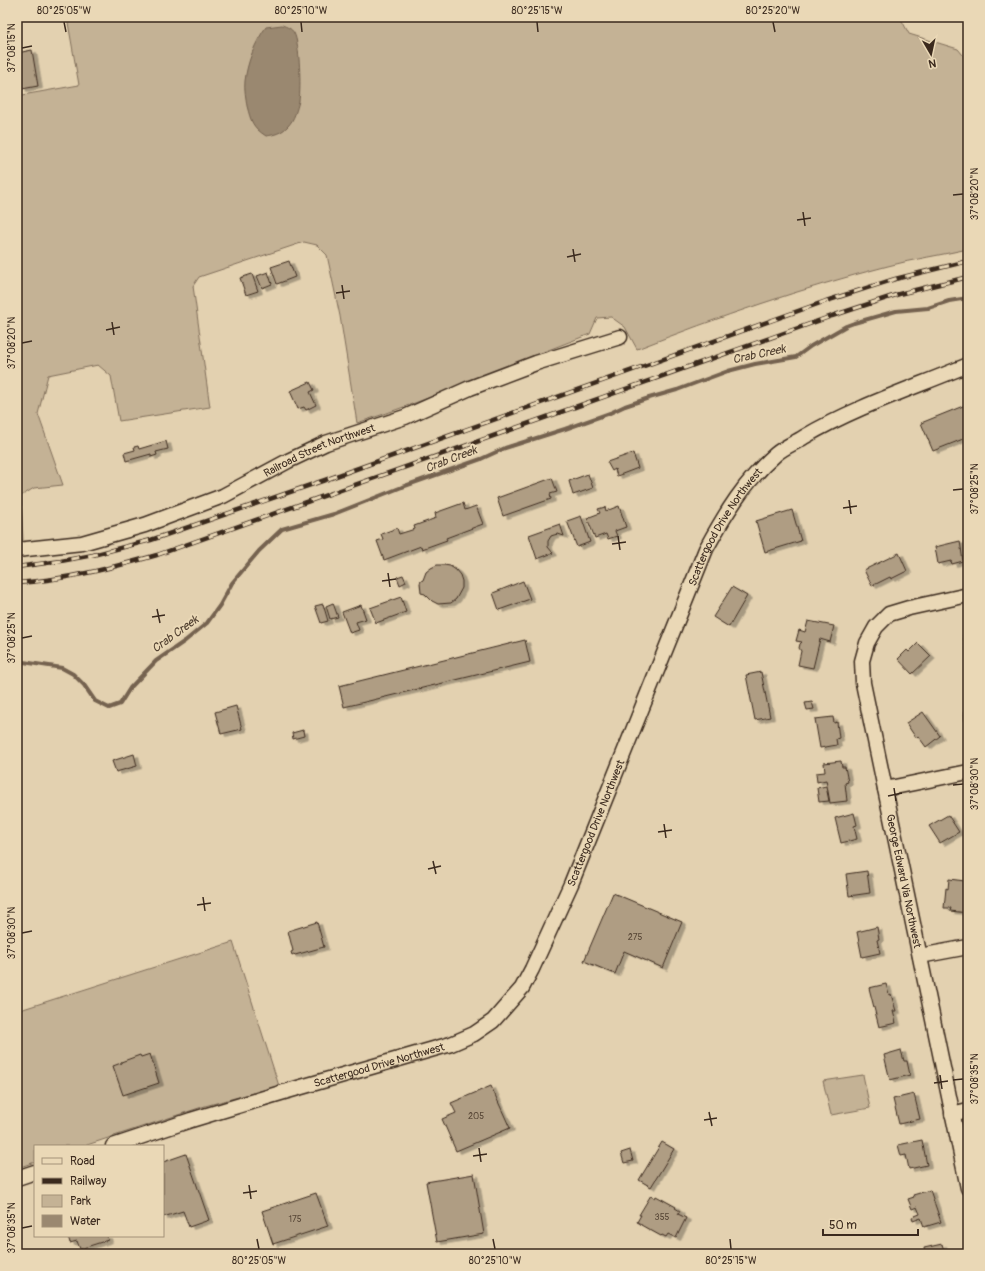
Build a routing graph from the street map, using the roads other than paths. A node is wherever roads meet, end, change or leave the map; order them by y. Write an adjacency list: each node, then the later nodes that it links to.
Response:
1 (620, 337): 3 (street, Railroad Street Northwest)
2 (968, 365): 11 (street, Scattergood Drive Northwest)
3 (17, 550)
4 (968, 595): 6 (street, George Edward Via Northwest)
5 (968, 772): 6 (street)
6 (884, 789): 8 (street, George Edward Via Northwest)
7 (968, 947): 8 (street)
8 (920, 956): 10 (street, George Edward Via Northwest)
9 (968, 1110): 10 (street)
10 (952, 1114): 14 (street, George Edward Via Northwest)
11 (115, 1145)
12 (34, 1172): 13 (street)
13 (17, 1178)
14 (968, 1188)

